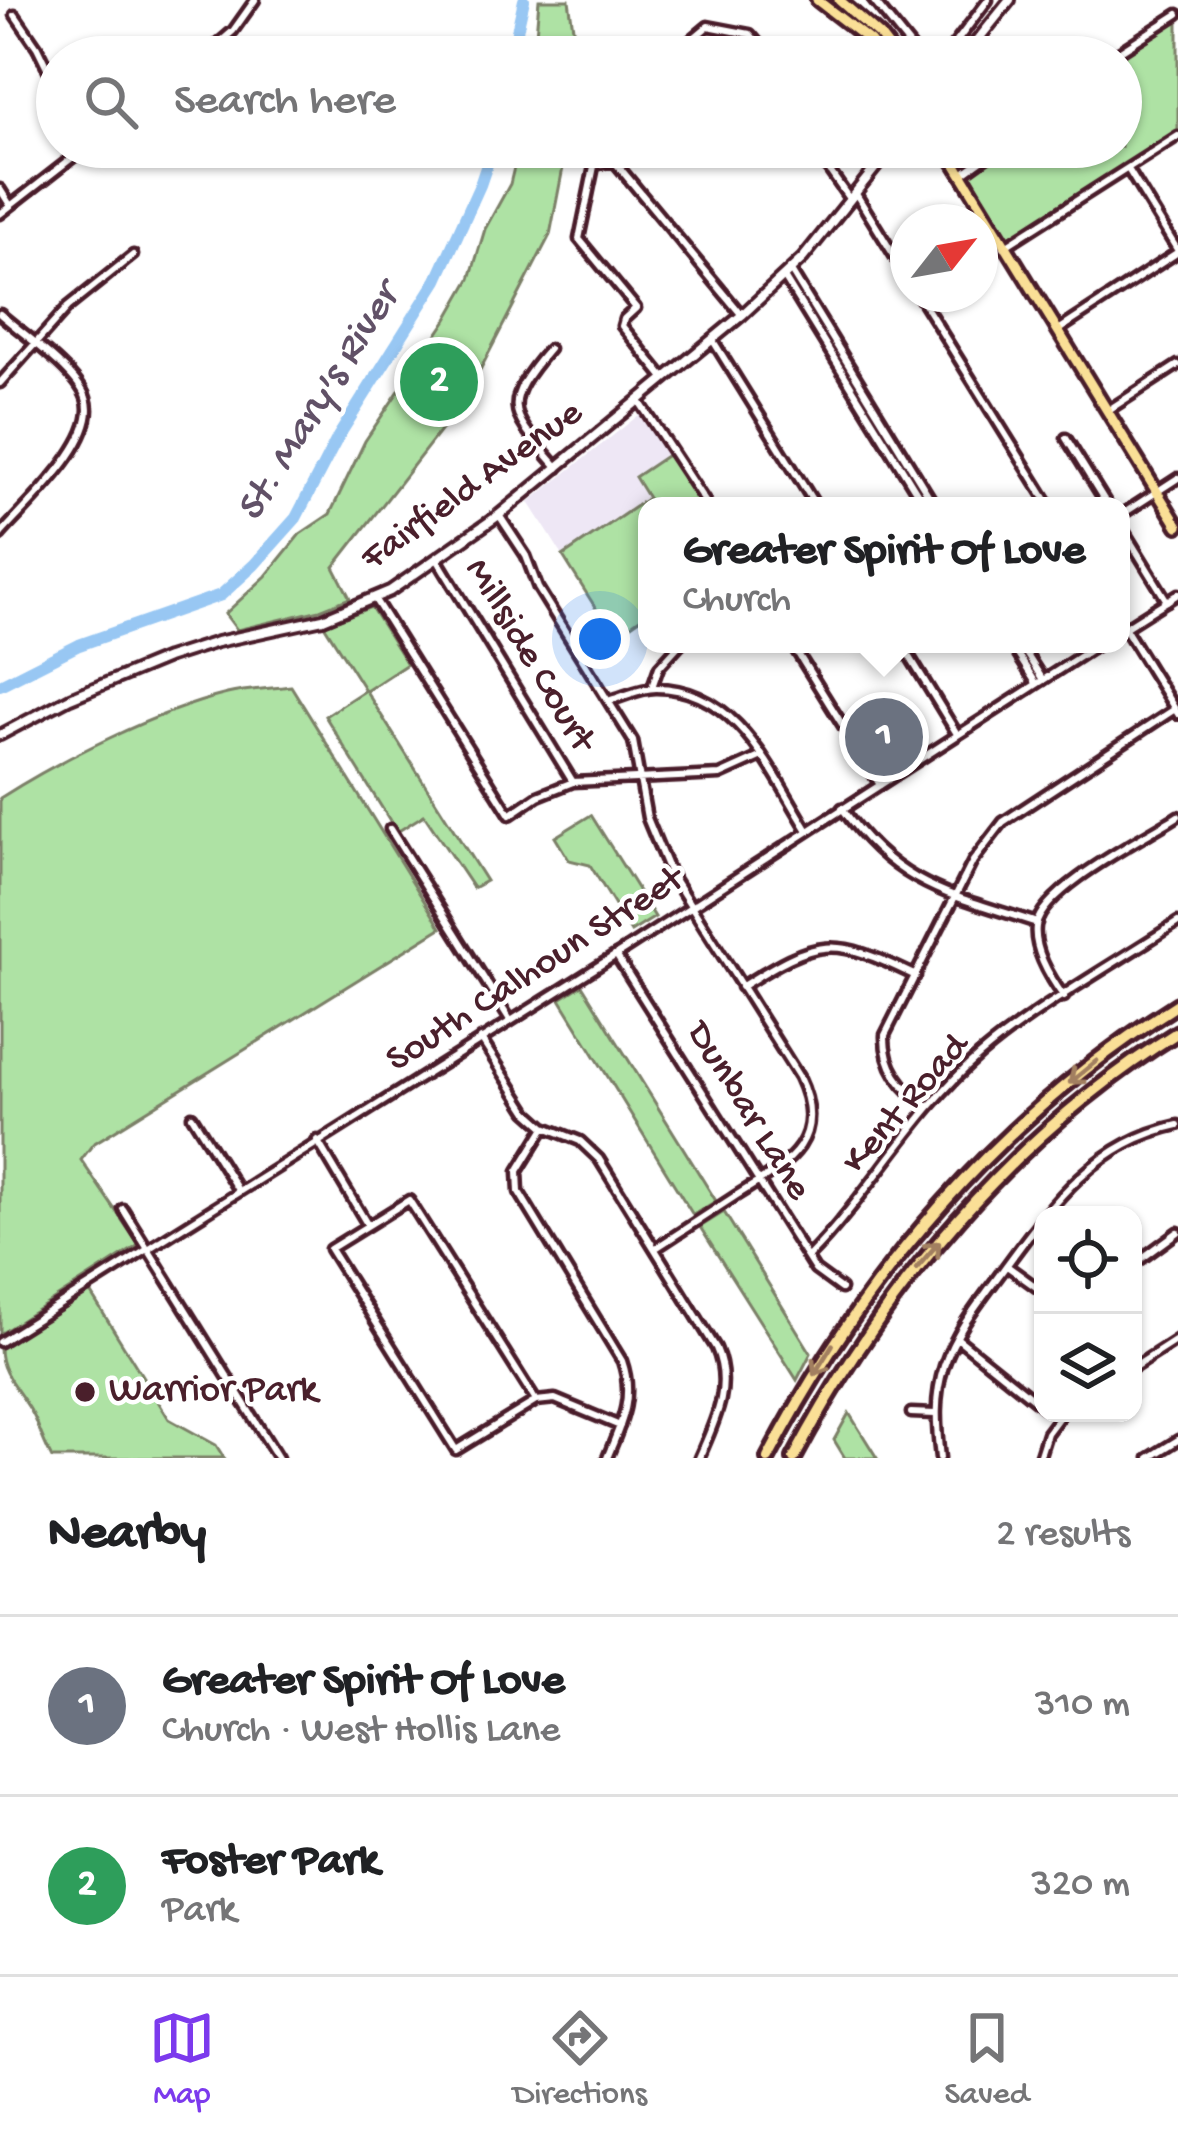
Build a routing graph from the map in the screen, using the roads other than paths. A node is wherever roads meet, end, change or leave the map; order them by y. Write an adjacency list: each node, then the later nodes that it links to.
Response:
1 (255, 0): 9 (street)
2 (818, 0): 12 (main road)
3 (838, 0): 13 (main road)
4 (873, 0): 14 (street)
5 (988, 0): 15 (street)
6 (1010, 0): 16 (main road)
7 (1178, 14): 17 (street)
8 (14, 15): 18 (street)
9 (228, 36)
10 (696, 36): 11 (street)
11 (752, 36)
12 (863, 36)
13 (880, 36)
14 (902, 36)
15 (961, 36)
16 (981, 36)
17 (1142, 37)
18 (36, 46)
19 (1178, 136): 20 (street)
20 (1142, 160)
21 (58, 168): 32 (street)
22 (594, 168): 47 (street)
23 (620, 168): 41 (street)
24 (830, 168): 31 (street)
25 (875, 168): 31 (main road, Fairfield Avenue)
26 (957, 168): 29 (main road)
27 (971, 168): 29 (street)
28 (1128, 169): 34 (street); 36 (street)
29 (961, 175): 34 (main road)
30 (0, 189): 32 (street)
31 (853, 196): 35 (street); 38 (main road, Fairfield Avenue)
32 (10, 205): 33 (street)
33 (0, 214)
34 (1004, 247): 42 (main road)
35 (890, 251)
36 (1178, 251): 42 (street)
37 (134, 255): 44 (street)
38 (788, 274): 41 (main road, Fairfield Avenue); 57 (street); 58 (street)
39 (929, 312): 59 (street)
40 (0, 314): 44 (street)
41 (742, 315): 43 (main road, Fairfield Avenue)
42 (1057, 331): 50 (main road)
43 (712, 339): 47 (main road, Fairfield Avenue); 56 (street)
44 (34, 344): 48 (street); 64 (street)
45 (549, 349): 52 (street)
46 (1178, 365): 50 (street)
47 (665, 379): 49 (main road, Fairfield Avenue)
48 (0, 382)
49 (639, 401): 52 (main road, Fairfield Avenue); 55 (street)
50 (1107, 411): 54 (main road)
51 (1066, 438): 60 (street)
52 (558, 468): 62 (main road, Fairfield Avenue)
53 (1178, 478): 54 (street)
54 (1157, 491): 61 (street); 63 (main road)
55 (702, 497)
56 (810, 497)
57 (921, 497)
58 (929, 497)
59 (1044, 497)
60 (1102, 497)
61 (1130, 508)
62 (499, 515): 66 (main road, Fairfield Avenue); 80 (street)
63 (1178, 526)
64 (0, 535)
65 (1130, 541): 69 (street)
66 (437, 559): 68 (main road, Fairfield Avenue); 86 (street, Millside Court)
67 (1178, 594): 69 (street)
68 (374, 598): 82 (main road, Fairfield Avenue); 86 (street)
69 (1167, 601): 70 (street)
70 (1130, 622)
71 (1130, 640): 81 (street)
72 (672, 653): 79 (street)
73 (798, 653): 87 (street)
74 (911, 653): 83 (street)
75 (1018, 653): 78 (street)
76 (1025, 653): 78 (street)
77 (1085, 653): 78 (street, South Calhoun Street)
78 (1040, 681): 83 (street, South Calhoun Street)
79 (652, 688): 80 (street); 84 (street)
80 (610, 700): 85 (street)
81 (1176, 712): 92 (street)
82 (0, 734)
83 (957, 734): 87 (street, South Calhoun Street)
84 (762, 756): 85 (street); 91 (street)
85 (641, 777): 86 (street); 93 (street)
86 (573, 782)
87 (880, 785): 88 (street, South Calhoun Street)
88 (842, 808): 91 (street, South Calhoun Street); 92 (street)
89 (1178, 816): 95 (street)
90 (390, 829): 101 (street)
91 (807, 830): 93 (street, South Calhoun Street)
92 (956, 897): 95 (street); 97 (street)
93 (692, 904): 96 (street, South Calhoun Street); 98 (street)
94 (1178, 922): 99 (street, Kent Road)
95 (1037, 923): 99 (street)
96 (616, 955): 101 (street, South Calhoun Street); 109 (street, Dunbar Lane)
97 (916, 976): 98 (street); 104 (street)
98 (741, 987): 109 (street)
99 (1064, 997): 104 (street, Kent Road)
100 (1178, 1004): 135 (highway, one-way to 135)
101 (510, 1020): 103 (street, South Calhoun Street)
102 (1178, 1032): 136 (highway, one-way to 102)
103 (481, 1039): 107 (street); 108 (street, South Calhoun Street)
104 (929, 1107): 116 (street, Kent Road)
105 (192, 1116): 110 (street)
106 (1178, 1125): 118 (street)
107 (544, 1127): 115 (street); 130 (street)
108 (317, 1140): 110 (street, South Calhoun Street); 112 (street)
109 (758, 1182): 115 (street); 116 (street, Dunbar Lane)
110 (238, 1190): 114 (street, South Calhoun Street)
111 (123, 1210): 114 (street)
112 (368, 1224): 126 (street); 126 (street)
113 (1178, 1232): 117 (street)
114 (147, 1248): 123 (street, South Calhoun Street); 132 (street)
115 (656, 1248): 134 (street)
116 (808, 1257): 120 (street, Dunbar Lane)
117 (1142, 1258)
118 (1006, 1266): 119 (street); 121 (street)
119 (1034, 1286)
120 (841, 1289)
121 (957, 1338): 125 (street); 128 (street)
122 (1178, 1340): 124 (street)
123 (0, 1342)
124 (1142, 1362)
125 (1034, 1398)
126 (536, 1401): 130 (street)
127 (911, 1413): 128 (street)
128 (934, 1414): 137 (street)
129 (1050, 1422): 138 (street)
130 (620, 1426): 133 (street)
131 (1178, 1440): 139 (street)
132 (278, 1458)
133 (608, 1458)
134 (700, 1458)
135 (768, 1458)
136 (794, 1458)
137 (940, 1458)
138 (1040, 1458)
139 (1149, 1458)

